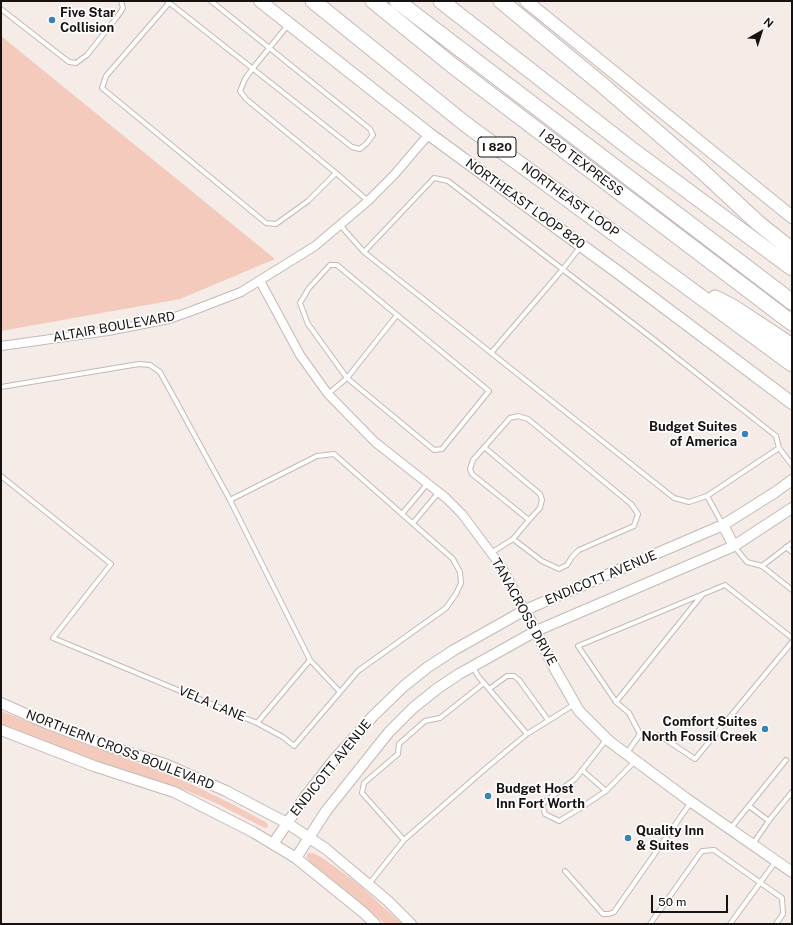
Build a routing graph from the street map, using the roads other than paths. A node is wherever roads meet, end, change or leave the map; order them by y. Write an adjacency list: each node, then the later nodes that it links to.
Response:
1 (121, 1): 11 (lane)
2 (211, 1): 13 (lane)
3 (260, 1): 12 (main road, NORTHEAST LOOP 820)
4 (313, 1): 26 (highway, NORTHEAST LOOP / I 820)
5 (373, 1): 29 (highway, I 820 TEXPRESS)
6 (397, 1): 27 (highway, I 820 TEXPRESS)
7 (441, 1): 23 (highway)
8 (501, 1): 21 (highway)
9 (526, 1): 18 (main road)
10 (168, 2): 14 (lane); 16 (lane)
11 (1, 9)
12 (289, 24): 13 (lane); 15 (main road, NORTHEAST LOOP 820)
13 (269, 48): 14 (lane); 14 (lane)
14 (253, 68): 16 (lane)
15 (429, 134): 17 (street, ALTAIR BOULEVARD); 20 (main road, NORTHEAST LOOP 820)
16 (336, 173): 17 (lane)
17 (368, 201): 19 (street, ALTAIR BOULEVARD)
18 (792, 217)
19 (340, 225): 22 (lane); 25 (street, ALTAIR BOULEVARD)
20 (581, 245): 24 (lane); 37 (main road, NORTHEAST LOOP 820)
21 (792, 250)
22 (364, 252): 24 (lane); 32 (lane)
23 (792, 268)
24 (563, 269): 32 (lane); 39 (lane)
25 (260, 281): 30 (street, ALTAIR BOULEVARD); 36 (street, TANACROSS DRIVE)
26 (687, 286): 31 (highway); 33 (highway, NORTHEAST LOOP / I 820)
27 (792, 302)
28 (397, 315): 34 (lane); 34 (lane); 34 (lane)
29 (792, 323)
30 (1, 346)
31 (792, 346)
32 (491, 353): 45 (lane)
33 (792, 364)
34 (347, 378): 36 (lane)
35 (1, 387): 46 (lane)
36 (328, 394): 43 (street, TANACROSS DRIVE)
37 (792, 404)
38 (484, 447): 49 (lane); 49 (lane); 52 (lane)
39 (779, 448): 40 (lane); 45 (lane)
40 (792, 465)
41 (1, 476): 74 (lane, VELA LANE)
42 (792, 480): 51 (street, ENDICOTT AVENUE)
43 (428, 483): 44 (street, TANACROSS DRIVE); 48 (lane)
44 (439, 492): 50 (lane); 57 (street, TANACROSS DRIVE)
45 (707, 496): 51 (lane)
46 (230, 500): 48 (lane, VELA LANE); 65 (lane)
47 (792, 508): 54 (street, ENDICOTT AVENUE)
48 (402, 514): 50 (lane, VELA LANE)
49 (529, 520): 52 (lane)
50 (413, 523): 69 (lane, VELA LANE)
51 (723, 525): 54 (street); 61 (street, ENDICOTT AVENUE)
52 (513, 539): 57 (lane)
53 (792, 543): 55 (lane)
54 (734, 546): 58 (lane); 62 (street, ENDICOTT AVENUE)
55 (786, 547): 56 (lane); 58 (lane)
56 (792, 552)
57 (491, 553): 61 (street, TANACROSS DRIVE)
58 (762, 566): 59 (lane)
59 (792, 590)
60 (702, 595): 63 (lane); 70 (lane); 70 (lane)
61 (526, 610): 62 (street, TANACROSS DRIVE); 88 (street, ENDICOTT AVENUE)
62 (536, 631): 66 (street, ENDICOTT AVENUE); 72 (street, TANACROSS DRIVE)
63 (792, 638)
64 (792, 642): 77 (lane)
65 (310, 660): 69 (lane); 74 (lane)
66 (473, 666): 67 (lane); 90 (street, ENDICOTT AVENUE)
67 (484, 683): 68 (lane); 91 (lane)
68 (489, 689): 73 (lane); 76 (lane)
69 (340, 692): 74 (lane, VELA LANE)
70 (616, 702): 77 (lane)
71 (1, 703): 88 (street, NORTHERN CROSS BOULEVARD)
72 (575, 704): 73 (lane); 78 (street, TANACROSS DRIVE)
73 (548, 720): 76 (lane)
74 (257, 723)
75 (1, 730): 92 (street, NORTHERN CROSS BOULEVARD)
76 (527, 734): 91 (lane)
77 (640, 734): 79 (lane)
78 (607, 738): 79 (street, TANACROSS DRIVE); 82 (lane)
79 (626, 754): 80 (street, TANACROSS DRIVE)
80 (635, 760): 83 (lane); 85 (street, TANACROSS DRIVE)
81 (786, 760): 86 (lane)
82 (582, 770): 83 (lane); 83 (lane)
83 (606, 791)
84 (792, 792): 87 (lane)
85 (692, 802): 89 (street, TANACROSS DRIVE); 96 (lane)
86 (749, 806): 87 (lane); 89 (lane)
87 (769, 821): 93 (lane)
88 (287, 823): 90 (street, NORTHERN CROSS BOULEVARD); 92 (street, ENDICOTT AVENUE)
89 (730, 829): 93 (street, TANACROSS DRIVE)
90 (310, 837): 94 (street, ENDICOTT AVENUE); 99 (street, NORTHERN CROSS BOULEVARD)
91 (404, 840): 99 (lane)
92 (273, 844): 94 (street, NORTHERN CROSS BOULEVARD)
93 (753, 845): 95 (street, TANACROSS DRIVE)
94 (296, 858): 100 (street, NORTHERN CROSS BOULEVARD)
95 (776, 861): 97 (street, TANACROSS DRIVE); 98 (lane)
96 (565, 871)
97 (792, 872)
98 (760, 882): 102 (lane); 103 (lane); 104 (lane)
99 (368, 884): 101 (street, NORTHERN CROSS BOULEVARD)
100 (375, 924)
101 (411, 924)
102 (650, 924)
103 (730, 924)
104 (776, 924)

